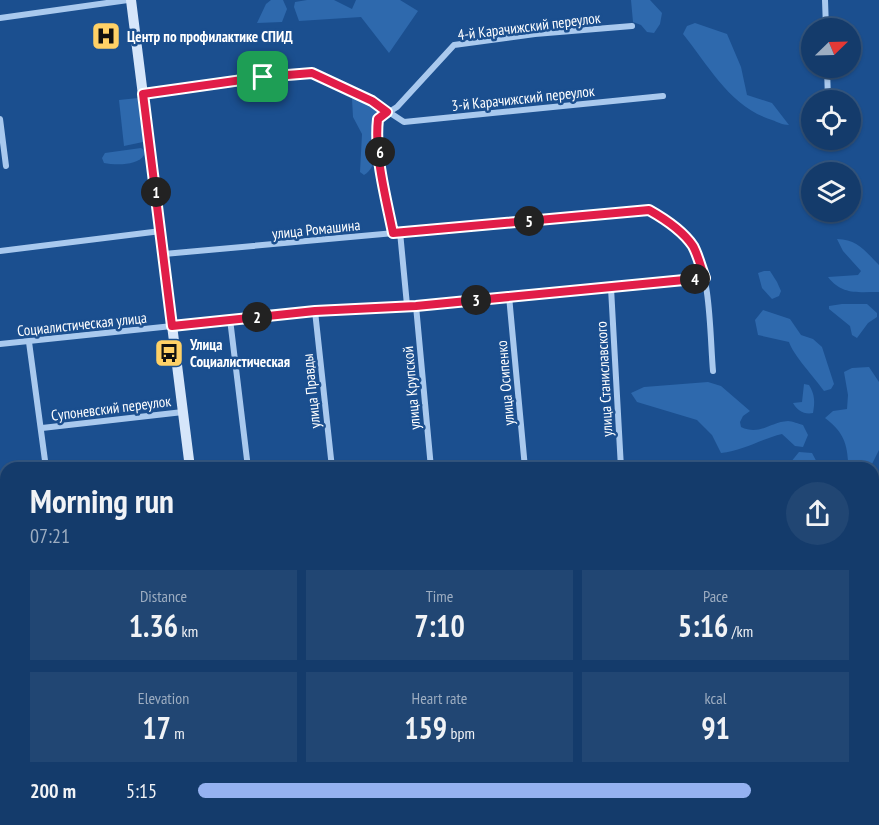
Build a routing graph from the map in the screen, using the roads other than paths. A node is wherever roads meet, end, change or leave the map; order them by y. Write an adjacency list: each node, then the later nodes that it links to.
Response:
1 (129, 0): 3 (street); 6 (street)
2 (825, 0): 4 (street)
3 (0, 18)
4 (826, 18)
5 (632, 26): 8 (street, 4-й Карачижский переулок)
6 (143, 94): 8 (street); 11 (street)
7 (663, 96): 8 (street, 3-й Карачижский переулок)
8 (387, 112): 12 (street)
9 (0, 119): 10 (street)
10 (6, 166)
11 (161, 231): 13 (street); 14 (street)
12 (397, 233): 14 (street, улица Ромашина); 15 (street, улица Ромашина); 18 (street)
13 (0, 251)
14 (164, 254): 22 (street)
15 (705, 278): 16 (street, Социалистическая улица); 25 (street)
16 (611, 288): 17 (street, Социалистическая улица); 34 (street, улица Станиславского)
17 (510, 297): 19 (street, Социалистическая улица); 33 (street, улица Осипенко)
18 (407, 305): 19 (street, Социалистическая улица); 20 (street, Социалистическая улица)
19 (416, 306): 32 (street, улица Крупской)
20 (315, 311): 21 (street, Социалистическая улица); 31 (street, улица Правды)
21 (230, 320): 22 (street, Социалистическая улица); 30 (street)
22 (172, 326): 23 (street, Социалистическая улица); 26 (street)
23 (29, 342): 24 (street, Социалистическая улица); 27 (street)
24 (0, 344)
25 (713, 371)
26 (183, 412): 27 (street, Супоневский переулок); 29 (street)
27 (42, 428): 28 (street)
28 (45, 462)
29 (189, 462)
30 (247, 462)
31 (331, 462)
32 (430, 462)
33 (524, 462)
34 (621, 462)

